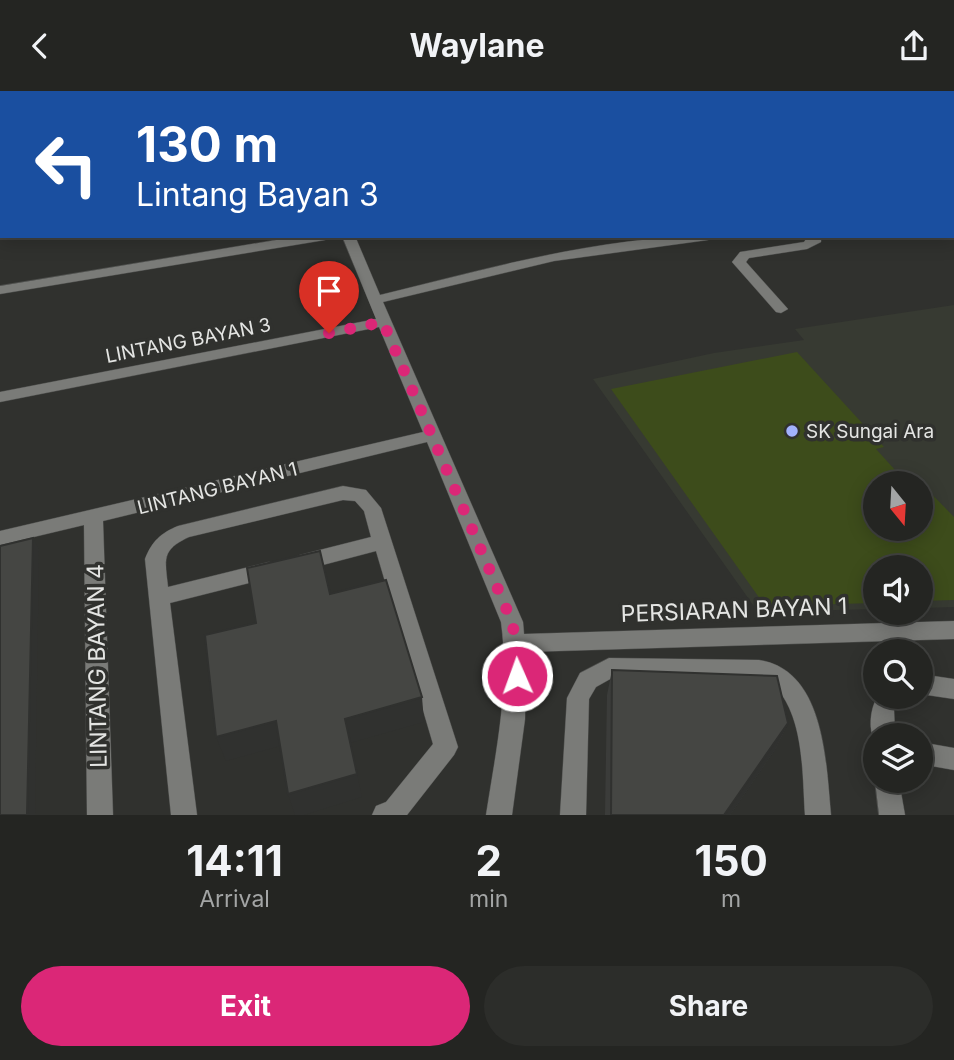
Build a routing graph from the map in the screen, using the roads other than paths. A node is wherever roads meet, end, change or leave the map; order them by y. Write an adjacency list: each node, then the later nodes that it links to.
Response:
1 (313, 238): 5 (street)
2 (349, 238): 6 (street)
3 (693, 238): 6 (street)
4 (815, 238): 7 (street)
5 (0, 290)
6 (375, 300): 8 (street)
7 (780, 309)
8 (383, 322): 9 (street, LINTANG BAYAN 3); 10 (street)
9 (0, 397)
10 (434, 435): 11 (street, LINTANG BAYAN 1); 16 (street)
11 (93, 517): 12 (street, LINTANG BAYAN 1); 22 (street, LINTANG BAYAN 4)
12 (0, 538)
13 (383, 543): 14 (street); 14 (street); 24 (street)
14 (160, 597): 23 (street)
15 (954, 631): 16 (street, PERSIARAN BAYAN 1)
16 (516, 643): 25 (street)
17 (933, 686): 18 (street)
18 (954, 689)
19 (933, 755): 20 (street)
20 (954, 759)
21 (889, 793): 28 (street)
22 (100, 815)
23 (184, 815)
24 (385, 815)
25 (499, 815)
26 (573, 815): 27 (street)
27 (818, 815)
28 (892, 815)

